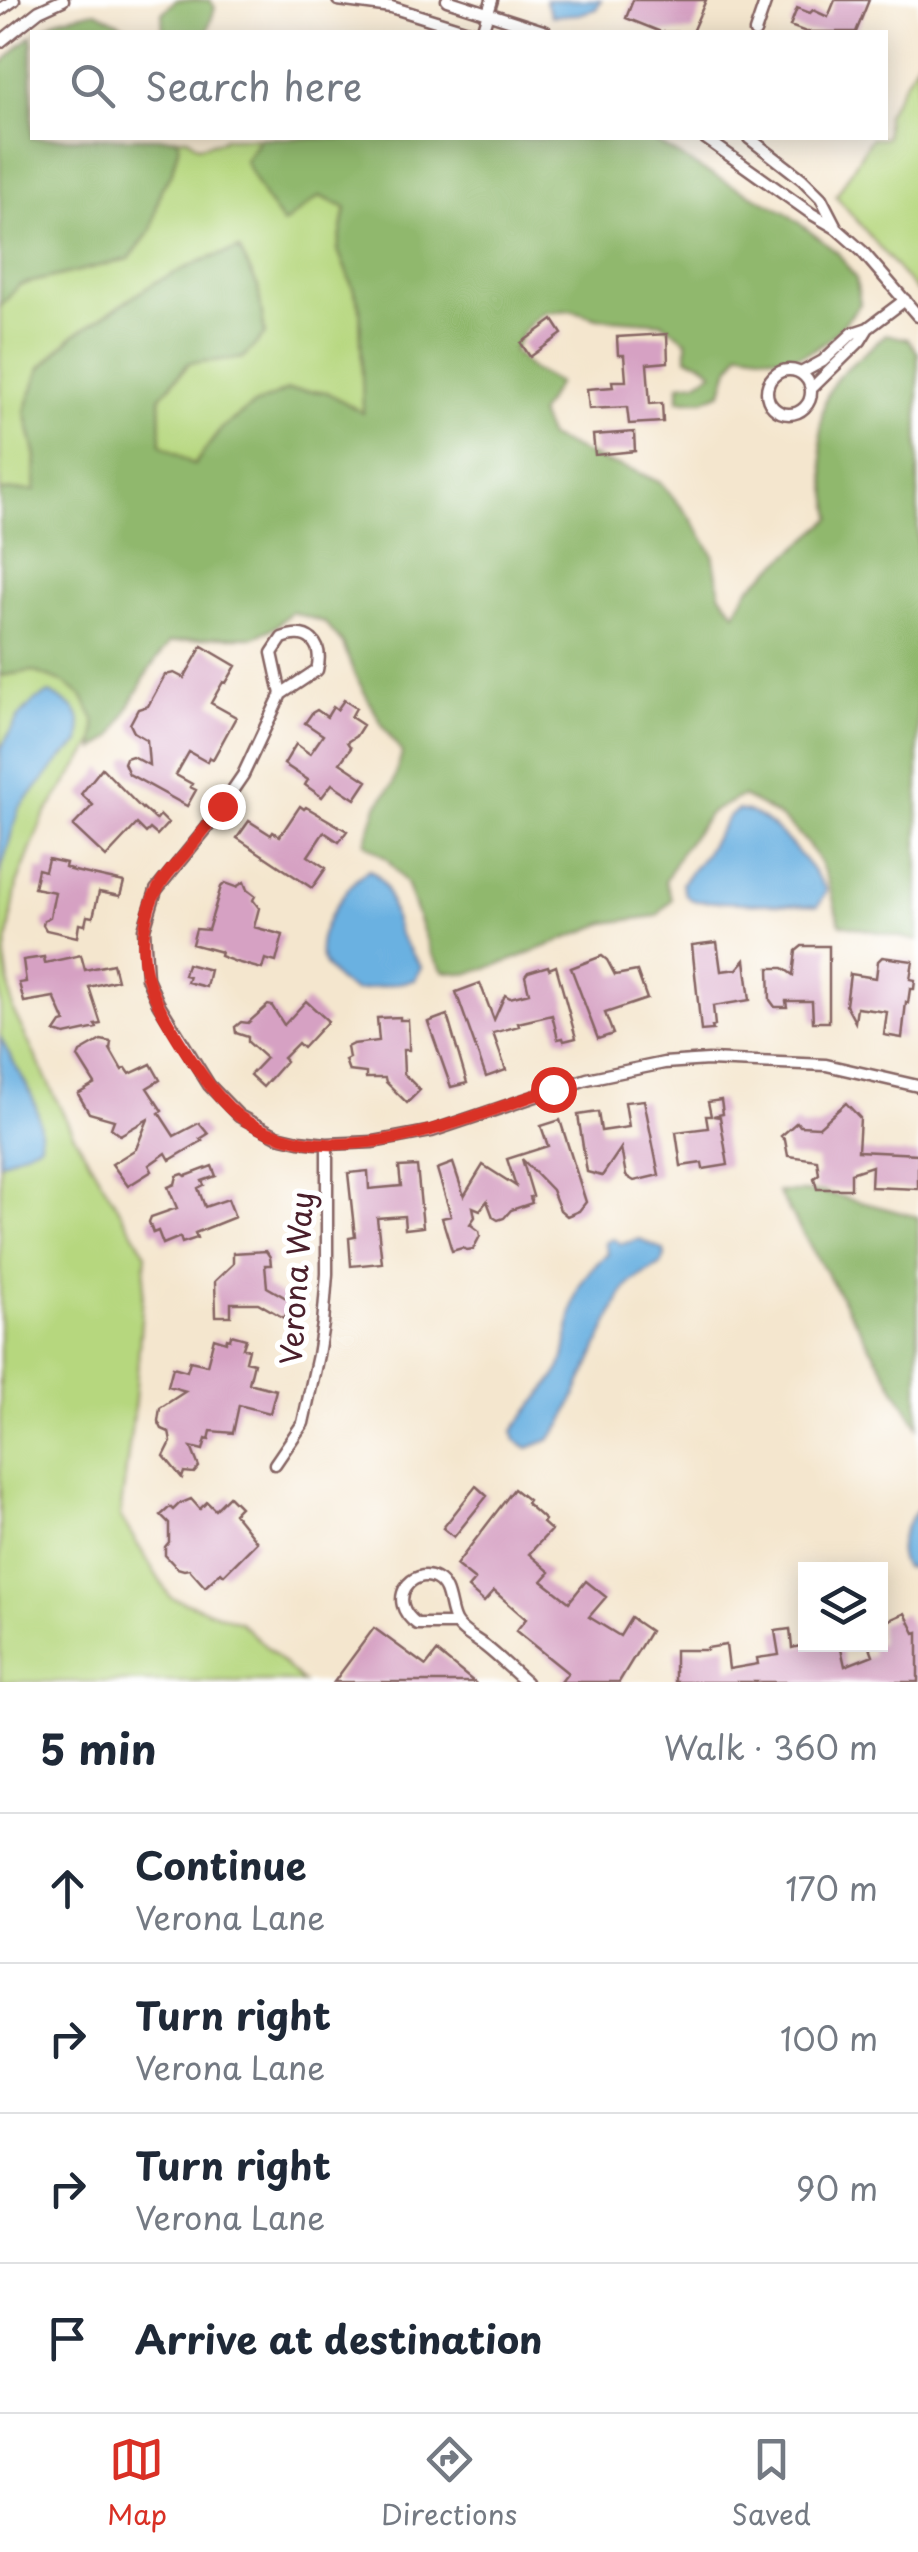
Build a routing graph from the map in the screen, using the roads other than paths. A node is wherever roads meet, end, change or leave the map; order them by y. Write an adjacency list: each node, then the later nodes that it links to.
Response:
1 (14, 0): 9 (street)
2 (32, 0): 10 (street)
3 (338, 0): 12 (street)
4 (448, 0): 8 (street)
5 (492, 0): 11 (street)
6 (766, 0): 15 (street)
7 (56, 1): 10 (street)
8 (468, 3): 11 (street); 12 (street)
9 (0, 10)
10 (38, 11): 16 (street)
11 (488, 13): 13 (street); 14 (street)
12 (466, 30)
13 (483, 30)
14 (540, 30)
15 (756, 30)
16 (0, 42)
17 (708, 140): 19 (street)
18 (751, 140): 19 (street)
19 (836, 228): 20 (street)
20 (905, 300): 21 (street); 22 (street)
21 (918, 316)
22 (868, 328): 23 (street); 24 (street)
23 (801, 373): 24 (street); 24 (street)
24 (810, 389)
25 (281, 694): 25 (street); 27 (street)
26 (918, 1086): 27 (street)
27 (328, 1144): 28 (street, Verona Way)
28 (275, 1464)
29 (456, 1624): 29 (street); 30 (street)
30 (526, 1682)

